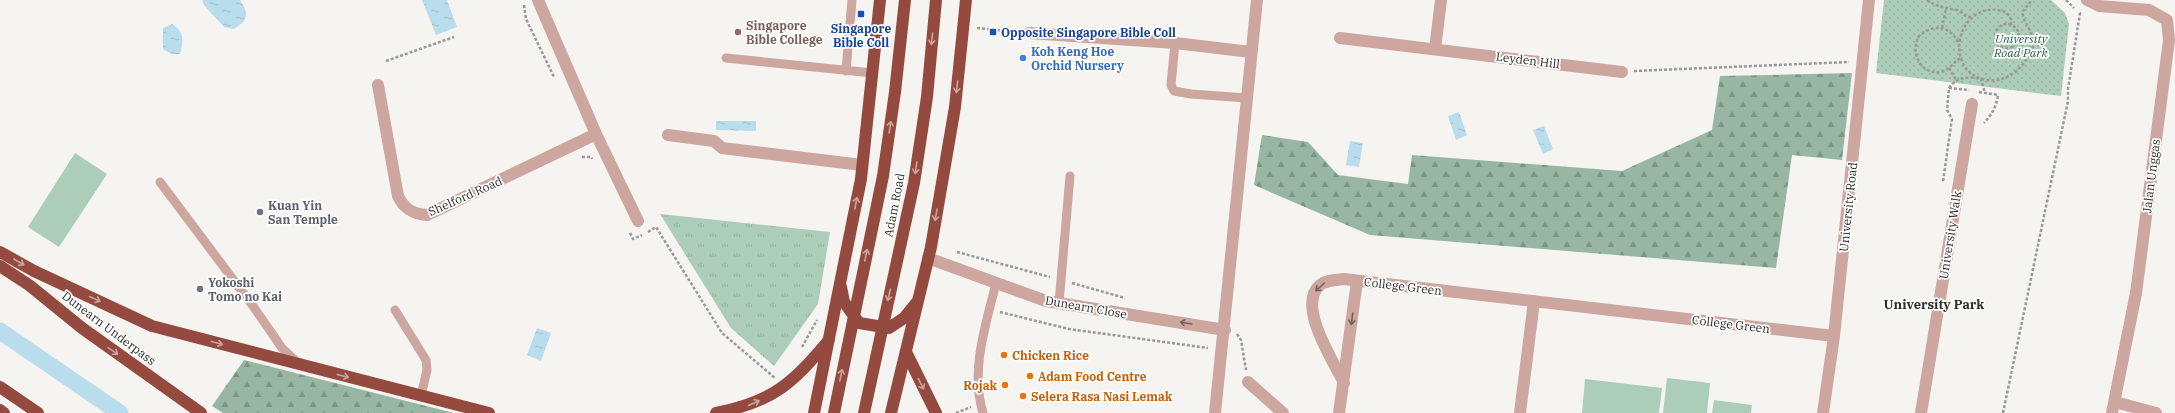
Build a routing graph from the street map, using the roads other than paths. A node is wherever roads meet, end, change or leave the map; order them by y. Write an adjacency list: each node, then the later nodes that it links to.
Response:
1 (538, 0): 23 (street)
2 (852, 0): 17 (lane)
3 (880, 0): 19 (highway)
4 (905, 0): 56 (highway, Adam Road, one-way to 4)
5 (936, 0): 57 (highway, Adam Road, one-way to 57)
6 (966, 0): 30 (highway, one-way to 30)
7 (1257, 0): 15 (street)
8 (1441, 0): 14 (street)
9 (1869, 0): 40 (street, University Road)
10 (2087, 0): 48 (street, Jalan Unggas)
11 (1029, 33): 13 (street)
12 (1340, 38): 14 (street, Leyden Hill)
13 (1175, 43): 15 (street); 21 (lane)
14 (1434, 49): 18 (street, Leyden Hill)
15 (1251, 52): 21 (street)
16 (726, 58): 17 (lane)
17 (846, 71): 19 (lane)
18 (1622, 72)
19 (873, 73): 25 (highway)
20 (378, 85): 23 (street, Shelford Road)
21 (1247, 98): 39 (street)
22 (1972, 104): 66 (street, University Walk)
23 (596, 134): 28 (street)
24 (668, 135): 25 (street)
25 (857, 164): 33 (highway, one-way to 25)
26 (1070, 176): 37 (lane)
27 (160, 182): 43 (lane)
28 (638, 221)
29 (0, 252): 43 (highway, one-way to 43)
30 (928, 258): 34 (street, Dunearn Close); 35 (highway)
31 (0, 266): 52 (highway, Dunearn Underpass, one-way to 52)
32 (1357, 281): 36 (street, College Green); 45 (street, College Green, one-way to 45); 45 (street, one-way to 45)
33 (840, 282): 35 (highway); 41 (highway)
34 (996, 283): 37 (street, Dunearn Close); 60 (lane)
35 (919, 300): 42 (highway)
36 (1534, 301): 40 (street, College Green); 64 (street)
37 (1060, 303): 39 (street, Dunearn Close, one-way to 37)
38 (395, 310): 47 (lane)
39 (1225, 330): 61 (street)
40 (1834, 336): 65 (street, University Road)
41 (830, 338): 54 (highway, one-way to 41); 55 (highway)
42 (906, 354): 58 (highway); 59 (highway, one-way to 59)
43 (301, 365): 47 (highway, one-way to 47)
44 (1248, 382): 62 (street)
45 (1344, 383): 63 (street, College Green)
46 (0, 387): 51 (highway)
47 (420, 396): 53 (highway)
48 (2113, 408): 67 (street)
49 (0, 410): 50 (highway)
50 (4, 413)
51 (38, 413)
52 (201, 413)
53 (489, 413)
54 (716, 413)
55 (814, 413)
56 (834, 413)
57 (864, 413)
58 (892, 413)
59 (936, 413)
60 (983, 413)
61 (1215, 413)
62 (1284, 413)
63 (1339, 413)
64 (1520, 413)
65 (1823, 413)
66 (1921, 413)
67 (2156, 413)

